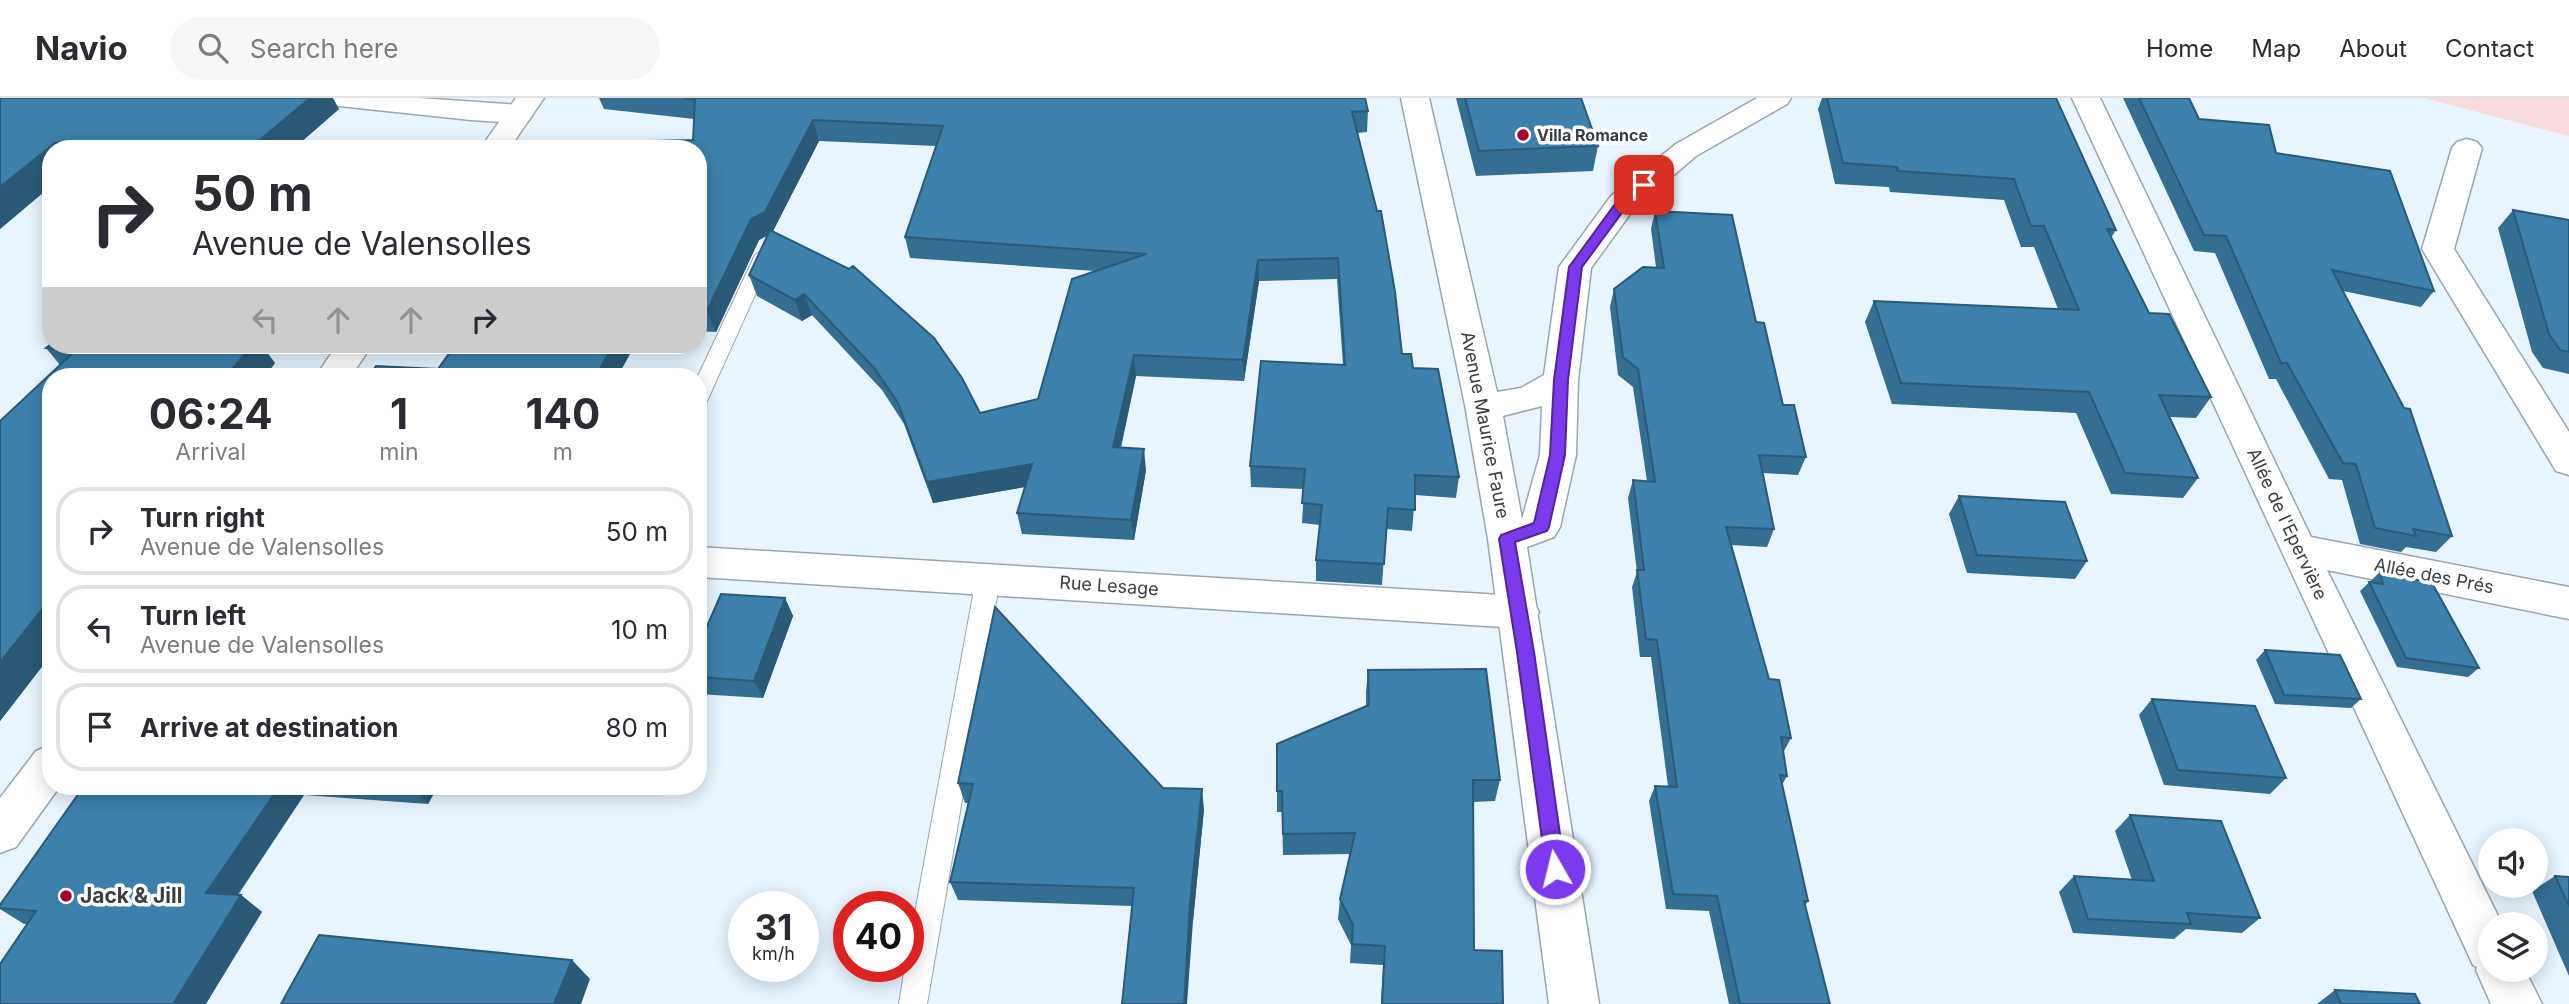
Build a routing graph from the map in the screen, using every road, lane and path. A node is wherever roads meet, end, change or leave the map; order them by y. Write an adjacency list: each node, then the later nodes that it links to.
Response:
1 (339, 98): 5 (street)
2 (1415, 98): 11 (street, Avenue Maurice Faure)
3 (1777, 98): 10 (street)
4 (2087, 98): 14 (street, Allée de l'Epervière)
5 (525, 106): 6 (street)
6 (500, 140)
7 (2467, 148): 12 (street)
8 (770, 241): 9 (lane)
9 (707, 379)
10 (1561, 380): 11 (street); 13 (street)
11 (1483, 405): 13 (street, Avenue Maurice Faure)
12 (2569, 462)
13 (1507, 539): 18 (street, Avenue Maurice Faure)
14 (2298, 549): 17 (street, Allée des Prés); 21 (street, Allée de l'Epervière)
15 (707, 563): 16 (street, Rue Lesage)
16 (988, 579): 18 (street, Rue Lesage); 23 (lane)
17 (2569, 603)
18 (1519, 612): 24 (street, Avenue Maurice Faure)
19 (42, 776): 20 (street)
20 (0, 833)
21 (2478, 923)
22 (2506, 982): 25 (street)
23 (913, 1004)
24 (1574, 1004)
25 (2517, 1004)

